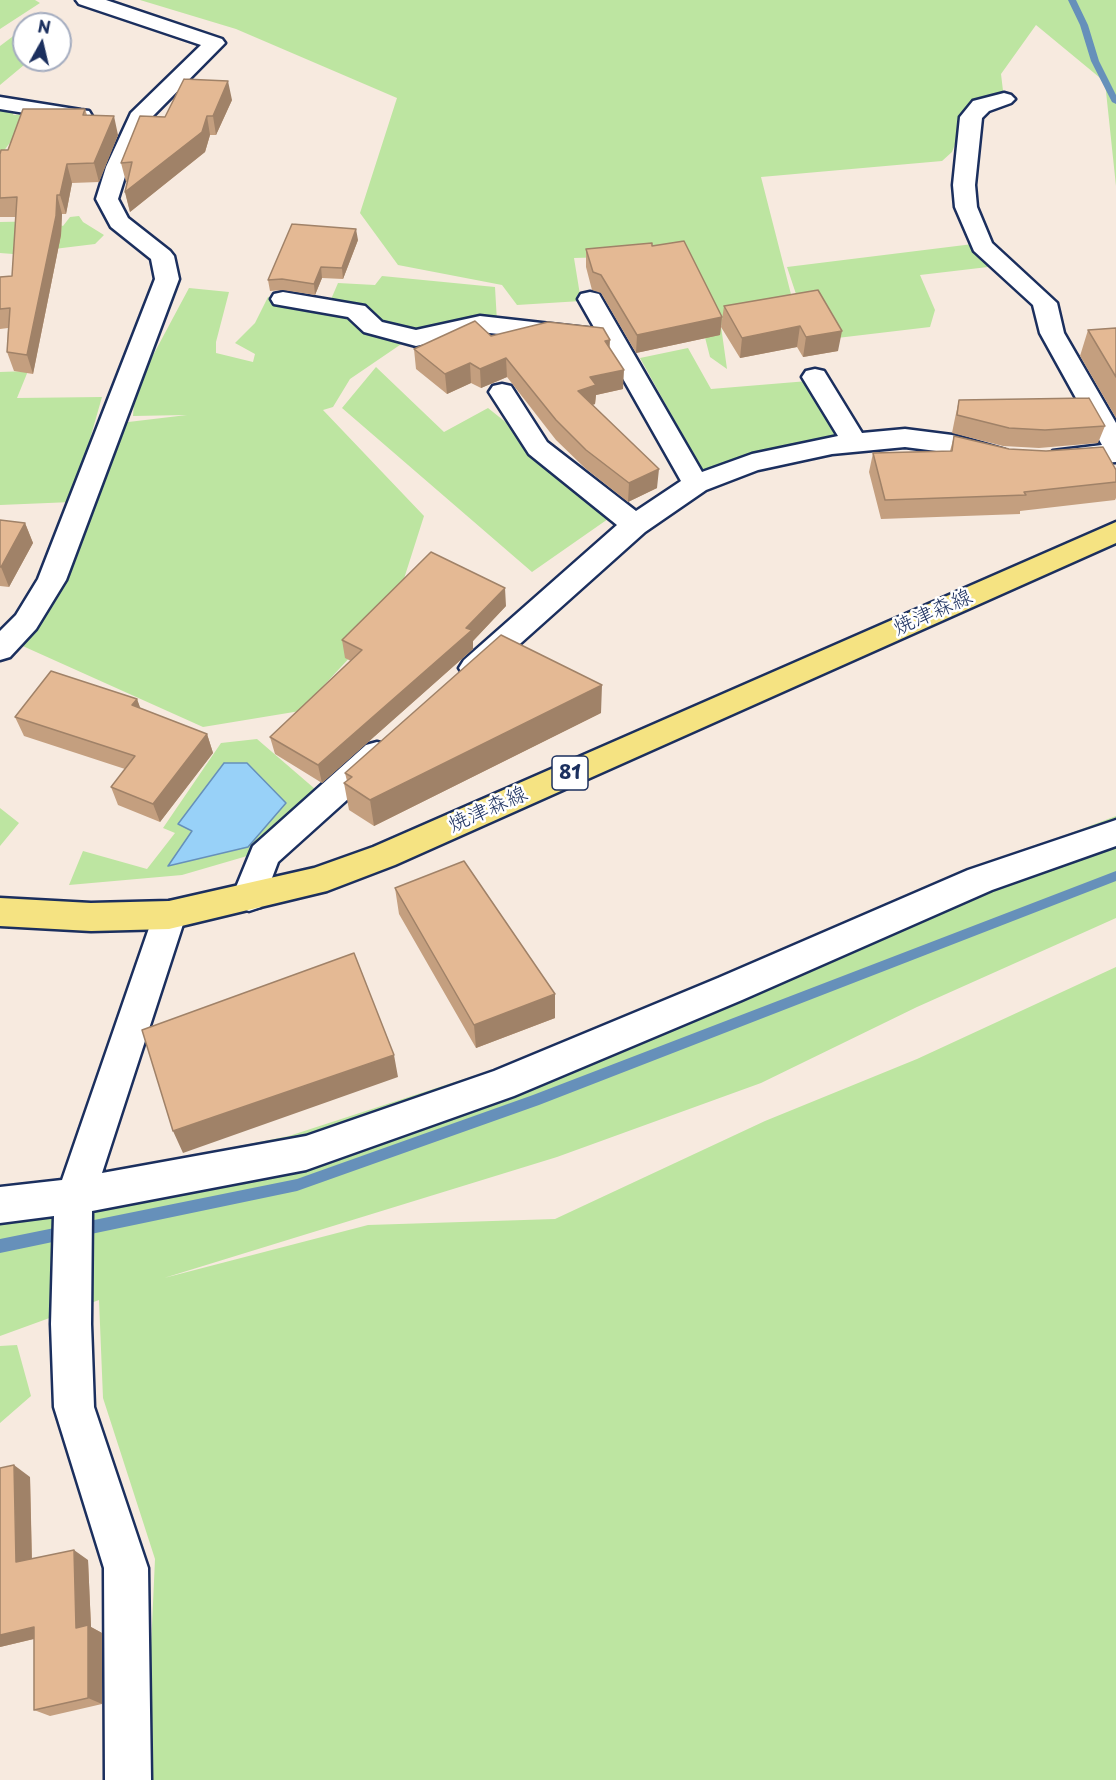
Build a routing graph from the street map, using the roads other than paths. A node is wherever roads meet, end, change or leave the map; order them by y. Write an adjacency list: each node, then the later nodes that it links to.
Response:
1 (86, 0): 4 (street)
2 (1004, 99): 11 (street)
3 (0, 103): 4 (street)
4 (117, 122): 16 (street)
5 (283, 299): 7 (street)
6 (590, 299): 7 (street)
7 (612, 338): 13 (street)
8 (815, 377): 10 (street)
9 (502, 392): 14 (street)
10 (855, 443): 12 (street); 13 (street)
11 (1116, 446)
12 (1116, 453)
13 (696, 484): 14 (street)
14 (635, 525): 17 (street)
15 (1116, 532): 20 (main road, 焼津森線 / 81)
16 (0, 649)
17 (458, 682)
18 (396, 737): 20 (street)
19 (1116, 833): 23 (street)
20 (249, 897): 22 (main road, 焼津森線 / 81)
21 (0, 912): 22 (main road, 焼津森線 / 81)
22 (169, 915): 23 (street)
23 (75, 1200): 24 (street); 25 (street)
24 (0, 1205)
25 (128, 1780)

